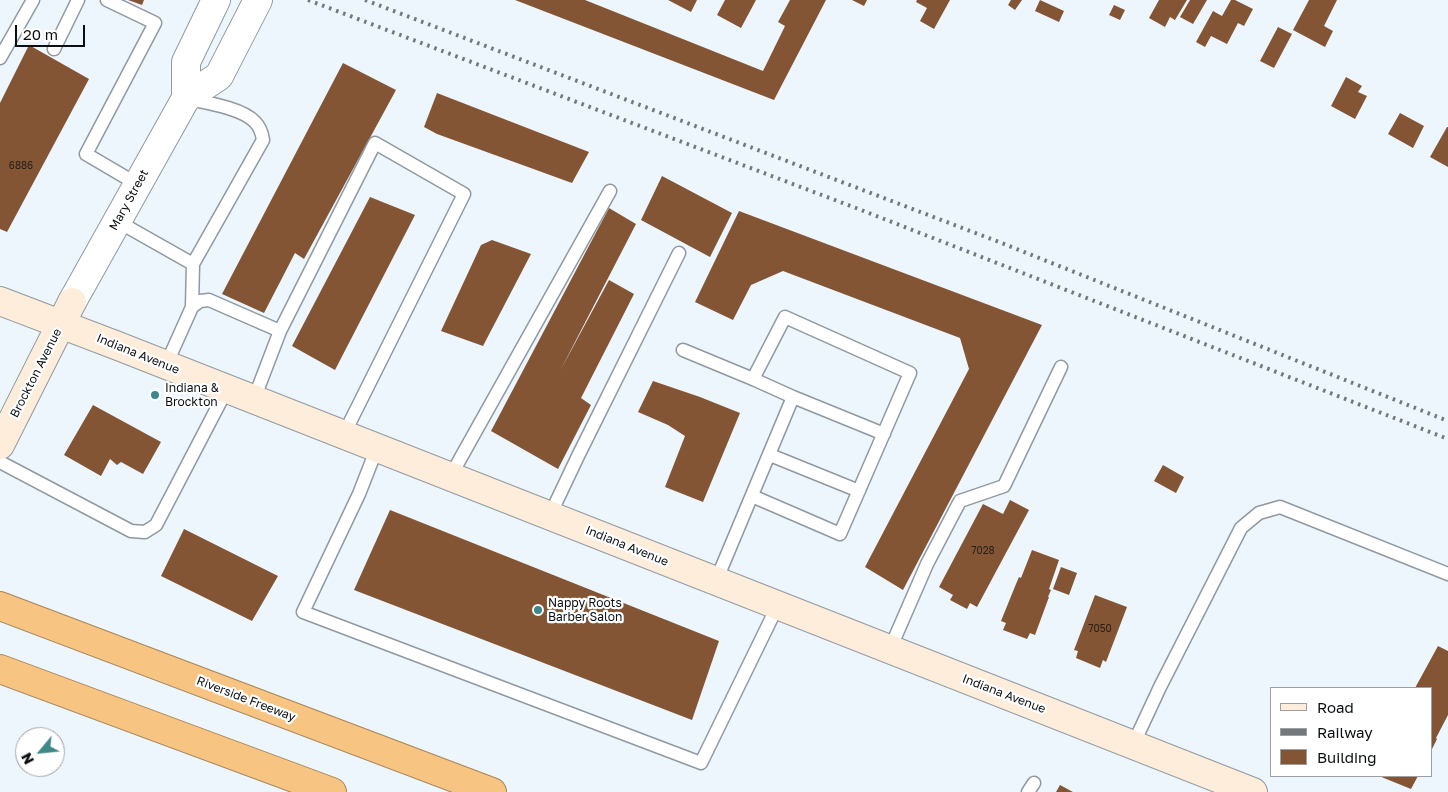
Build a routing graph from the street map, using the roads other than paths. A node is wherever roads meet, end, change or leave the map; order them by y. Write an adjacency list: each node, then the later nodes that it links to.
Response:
1 (33, 0): 7 (lane)
2 (78, 0): 6 (lane)
3 (107, 0): 9 (lane)
4 (216, 0): 8 (street, Mary Street)
5 (258, 0): 8 (street, Mary Street)
6 (54, 48)
7 (0, 58)
8 (186, 98): 9 (street, Mary Street); 13 (lane)
9 (137, 184): 11 (street, Mary Street)
10 (610, 191): 31 (lane)
11 (118, 221): 13 (lane); 16 (street, Mary Street)
12 (679, 253): 34 (lane)
13 (193, 264): 15 (lane)
14 (0, 301): 16 (main road, Indiana Avenue)
15 (192, 307): 17 (lane); 19 (lane)
16 (66, 312): 19 (main road, Indiana Avenue); 27 (main road, Brockton Avenue)
17 (280, 331): 24 (lane); 25 (lane)
18 (683, 350): 21 (lane)
19 (166, 365): 22 (main road, Indiana Avenue)
20 (1061, 367): 39 (lane)
21 (753, 379): 23 (lane); 26 (lane)
22 (227, 389): 24 (main road, Indiana Avenue); 30 (lane)
23 (794, 397): 26 (lane); 29 (lane)
24 (254, 399): 25 (main road, Indiana Avenue)
25 (344, 434): 28 (main road, Indiana Avenue)
26 (884, 434): 32 (lane)
27 (0, 445)
28 (377, 448): 31 (main road, Indiana Avenue); 38 (lane)
29 (770, 455): 32 (lane); 33 (lane)
30 (0, 462)
31 (450, 477): 34 (main road, Indiana Avenue)
32 (859, 491): 33 (lane)
33 (752, 496): 36 (lane)
34 (550, 515): 36 (main road, Indiana Avenue)
35 (1448, 574): 41 (lane)
36 (716, 581): 38 (main road, Indiana Avenue)
37 (0, 606): 44 (highway, Riverside Freeway)
38 (778, 606): 39 (main road, Indiana Avenue)
39 (890, 649): 41 (main road, Indiana Avenue)
40 (0, 669): 43 (highway)
41 (1133, 745): 42 (main road, Indiana Avenue)
42 (1213, 785): 45 (main road, Indiana Avenue)
43 (332, 792)
44 (492, 792)
45 (1253, 792)

